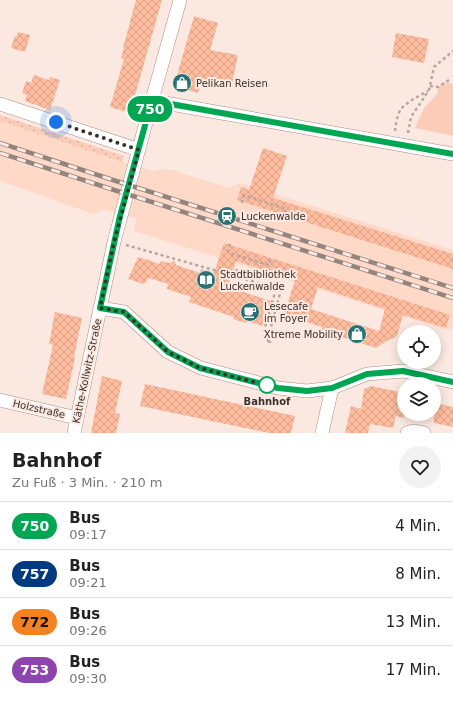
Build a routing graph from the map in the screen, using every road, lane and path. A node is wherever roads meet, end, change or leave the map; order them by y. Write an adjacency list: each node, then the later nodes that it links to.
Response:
1 (180, 0): 6 (street, Käthe-Kollwitz-Straße)
2 (453, 51): 4 (path)
3 (449, 80): 4 (path)
4 (430, 86): 5 (path)
5 (429, 90): 8 (path); 8 (path)
6 (152, 100): 8 (street); 9 (street, Käthe-Kollwitz-Straße)
7 (0, 104): 9 (street)
8 (399, 144): 10 (street)
9 (139, 150): 13 (street, Käthe-Kollwitz-Straße)
10 (453, 154)
11 (242, 203): 12 (path)
12 (284, 216)
13 (114, 242): 17 (path); 19 (street, Käthe-Kollwitz-Straße)
14 (230, 244): 15 (path)
15 (271, 257)
16 (237, 270): 17 (path)
17 (235, 276): 18 (path)
18 (276, 289): 18 (path)
19 (100, 308): 21 (street); 23 (street, Käthe-Kollwitz-Straße)
20 (453, 382): 21 (street)
21 (332, 388): 25 (street)
22 (0, 400): 23 (street, Holzstraße)
23 (77, 418): 24 (street, Käthe-Kollwitz-Straße)
24 (74, 433)
25 (322, 433)
26 (407, 433): 27 (street)
27 (424, 433)

